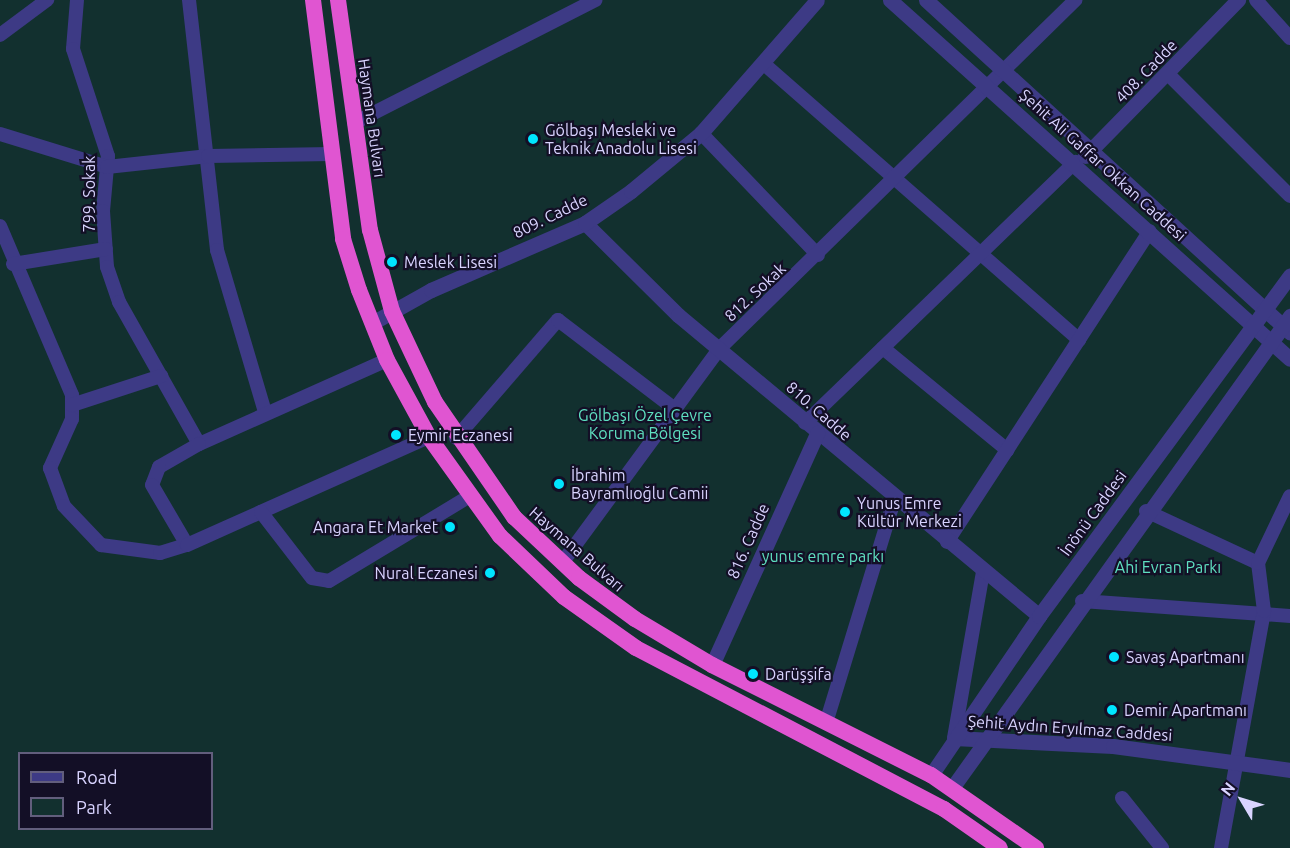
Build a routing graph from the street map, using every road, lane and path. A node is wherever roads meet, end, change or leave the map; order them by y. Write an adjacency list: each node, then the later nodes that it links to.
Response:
1 (47, 0): 13 (street)
2 (77, 0): 26 (street, 799. Sokak)
3 (189, 0): 24 (street)
4 (313, 0): 23 (highway)
5 (338, 0): 19 (highway, Haymana Bulvarı)
6 (595, 0): 19 (street)
7 (817, 0): 15 (street, 809. Cadde)
8 (890, 0): 18 (street, Şehit Ali Gaffar Okkan Caddesi)
9 (926, 0): 16 (street, Şehit Ali Gaffar Okkan Caddesi)
10 (1076, 0): 16 (street, 812. Sokak)
11 (1238, 0): 17 (street, 408. Cadde)
12 (1256, 0): 14 (street)
13 (0, 35)
14 (1290, 38)
15 (764, 64): 20 (street, 809. Cadde); 27 (street)
16 (1004, 72): 18 (street, 812. Sokak); 22 (street, Şehit Ali Gaffar Okkan Caddesi)
17 (1168, 75): 22 (street, 408. Cadde); 28 (street)
18 (990, 86): 25 (street, Şehit Ali Gaffar Okkan Caddesi); 27 (street, 812. Sokak)
19 (354, 123): 38 (highway, Haymana Bulvarı)
20 (701, 133): 29 (street, 809. Cadde); 34 (street)
21 (0, 134): 26 (street)
22 (1092, 151): 25 (street, 408. Cadde); 37 (street, Şehit Ali Gaffar Okkan Caddesi)
23 (332, 154): 24 (street); 39 (highway)
24 (208, 156): 26 (street); 51 (street)
25 (1075, 162): 31 (street, Şehit Ali Gaffar Okkan Caddesi); 33 (street)
26 (107, 167): 32 (street, 799. Sokak)
27 (898, 179): 33 (street); 34 (street, 812. Sokak)
28 (1290, 196)
29 (585, 223): 38 (street, 809. Cadde); 45 (street, 810. Cadde)
30 (0, 226): 35 (street)
31 (1150, 231): 41 (street, Şehit Ali Gaffar Okkan Caddesi); 42 (street)
32 (106, 249): 35 (street); 48 (street, 799. Sokak)
33 (983, 252): 42 (street); 44 (street)
34 (818, 255): 45 (street, 812. Sokak)
35 (13, 264): 49 (street)
36 (1290, 275): 37 (street, İnönü Caddesi)
37 (1266, 309): 40 (street, Şehit Ali Gaffar Okkan Caddesi); 41 (street, İnönü Caddesi)
38 (392, 311): 39 (street, 809. Cadde); 54 (highway, Haymana Bulvarı)
39 (372, 323): 47 (highway)
40 (1288, 324): 43 (street)
41 (1254, 326): 43 (street, Şehit Ali Gaffar Okkan Caddesi); 69 (street, İnönü Caddesi)
42 (1079, 340): 56 (street)
43 (1271, 342): 46 (street, Şehit Ali Gaffar Okkan Caddesi); 60 (street)
44 (883, 348): 52 (street); 56 (street)
45 (719, 349): 50 (street, 812. Sokak); 52 (street, 810. Cadde)
46 (1290, 359)
47 (387, 360): 51 (street); 53 (highway)
48 (161, 376): 49 (street); 55 (street, 799. Sokak)
49 (72, 405): 63 (street)
50 (675, 409): 54 (street); 64 (street, 812. Sokak)
51 (266, 412): 55 (street)
52 (811, 428): 59 (street, 810. Cadde); 71 (street, 816. Cadde)
53 (429, 437): 58 (highway); 61 (street)
54 (456, 438): 64 (highway, Haymana Bulvarı)
55 (199, 444): 63 (street)
56 (1007, 450): 62 (street)
57 (1290, 496): 65 (street)
58 (468, 497): 61 (street); 80 (highway)
59 (894, 500): 62 (street, 810. Cadde); 72 (street)
60 (1146, 511): 65 (street); 67 (street)
61 (261, 512): 63 (street)
62 (947, 542): 66 (street, 810. Cadde)
63 (187, 545)
64 (562, 563): 71 (highway, Haymana Bulvarı)
65 (1258, 563): 68 (street)
66 (983, 571): 69 (street, 810. Cadde); 73 (street)
67 (1082, 601): 68 (street); 74 (street)
68 (1264, 611): 70 (street); 75 (street)
69 (1039, 616): 73 (street, İnönü Caddesi)
70 (1290, 616)
71 (712, 665): 72 (highway, Haymana Bulvarı)
72 (826, 723): 77 (highway, Haymana Bulvarı)
73 (954, 738): 74 (street, Şehit Aydın Eryılmaz Caddesi); 77 (street, İnönü Caddesi)
74 (983, 741): 75 (street, Şehit Aydın Eryılmaz Caddesi); 78 (street)
75 (1241, 762): 76 (street, Şehit Aydın Eryılmaz Caddesi); 83 (street)
76 (1290, 770)
77 (931, 775): 78 (highway, Haymana Bulvarı)
78 (952, 788): 81 (highway, Haymana Bulvarı)
79 (1122, 798): 82 (street)
80 (1000, 848)
81 (1036, 848)
82 (1162, 848)
83 (1221, 848)

